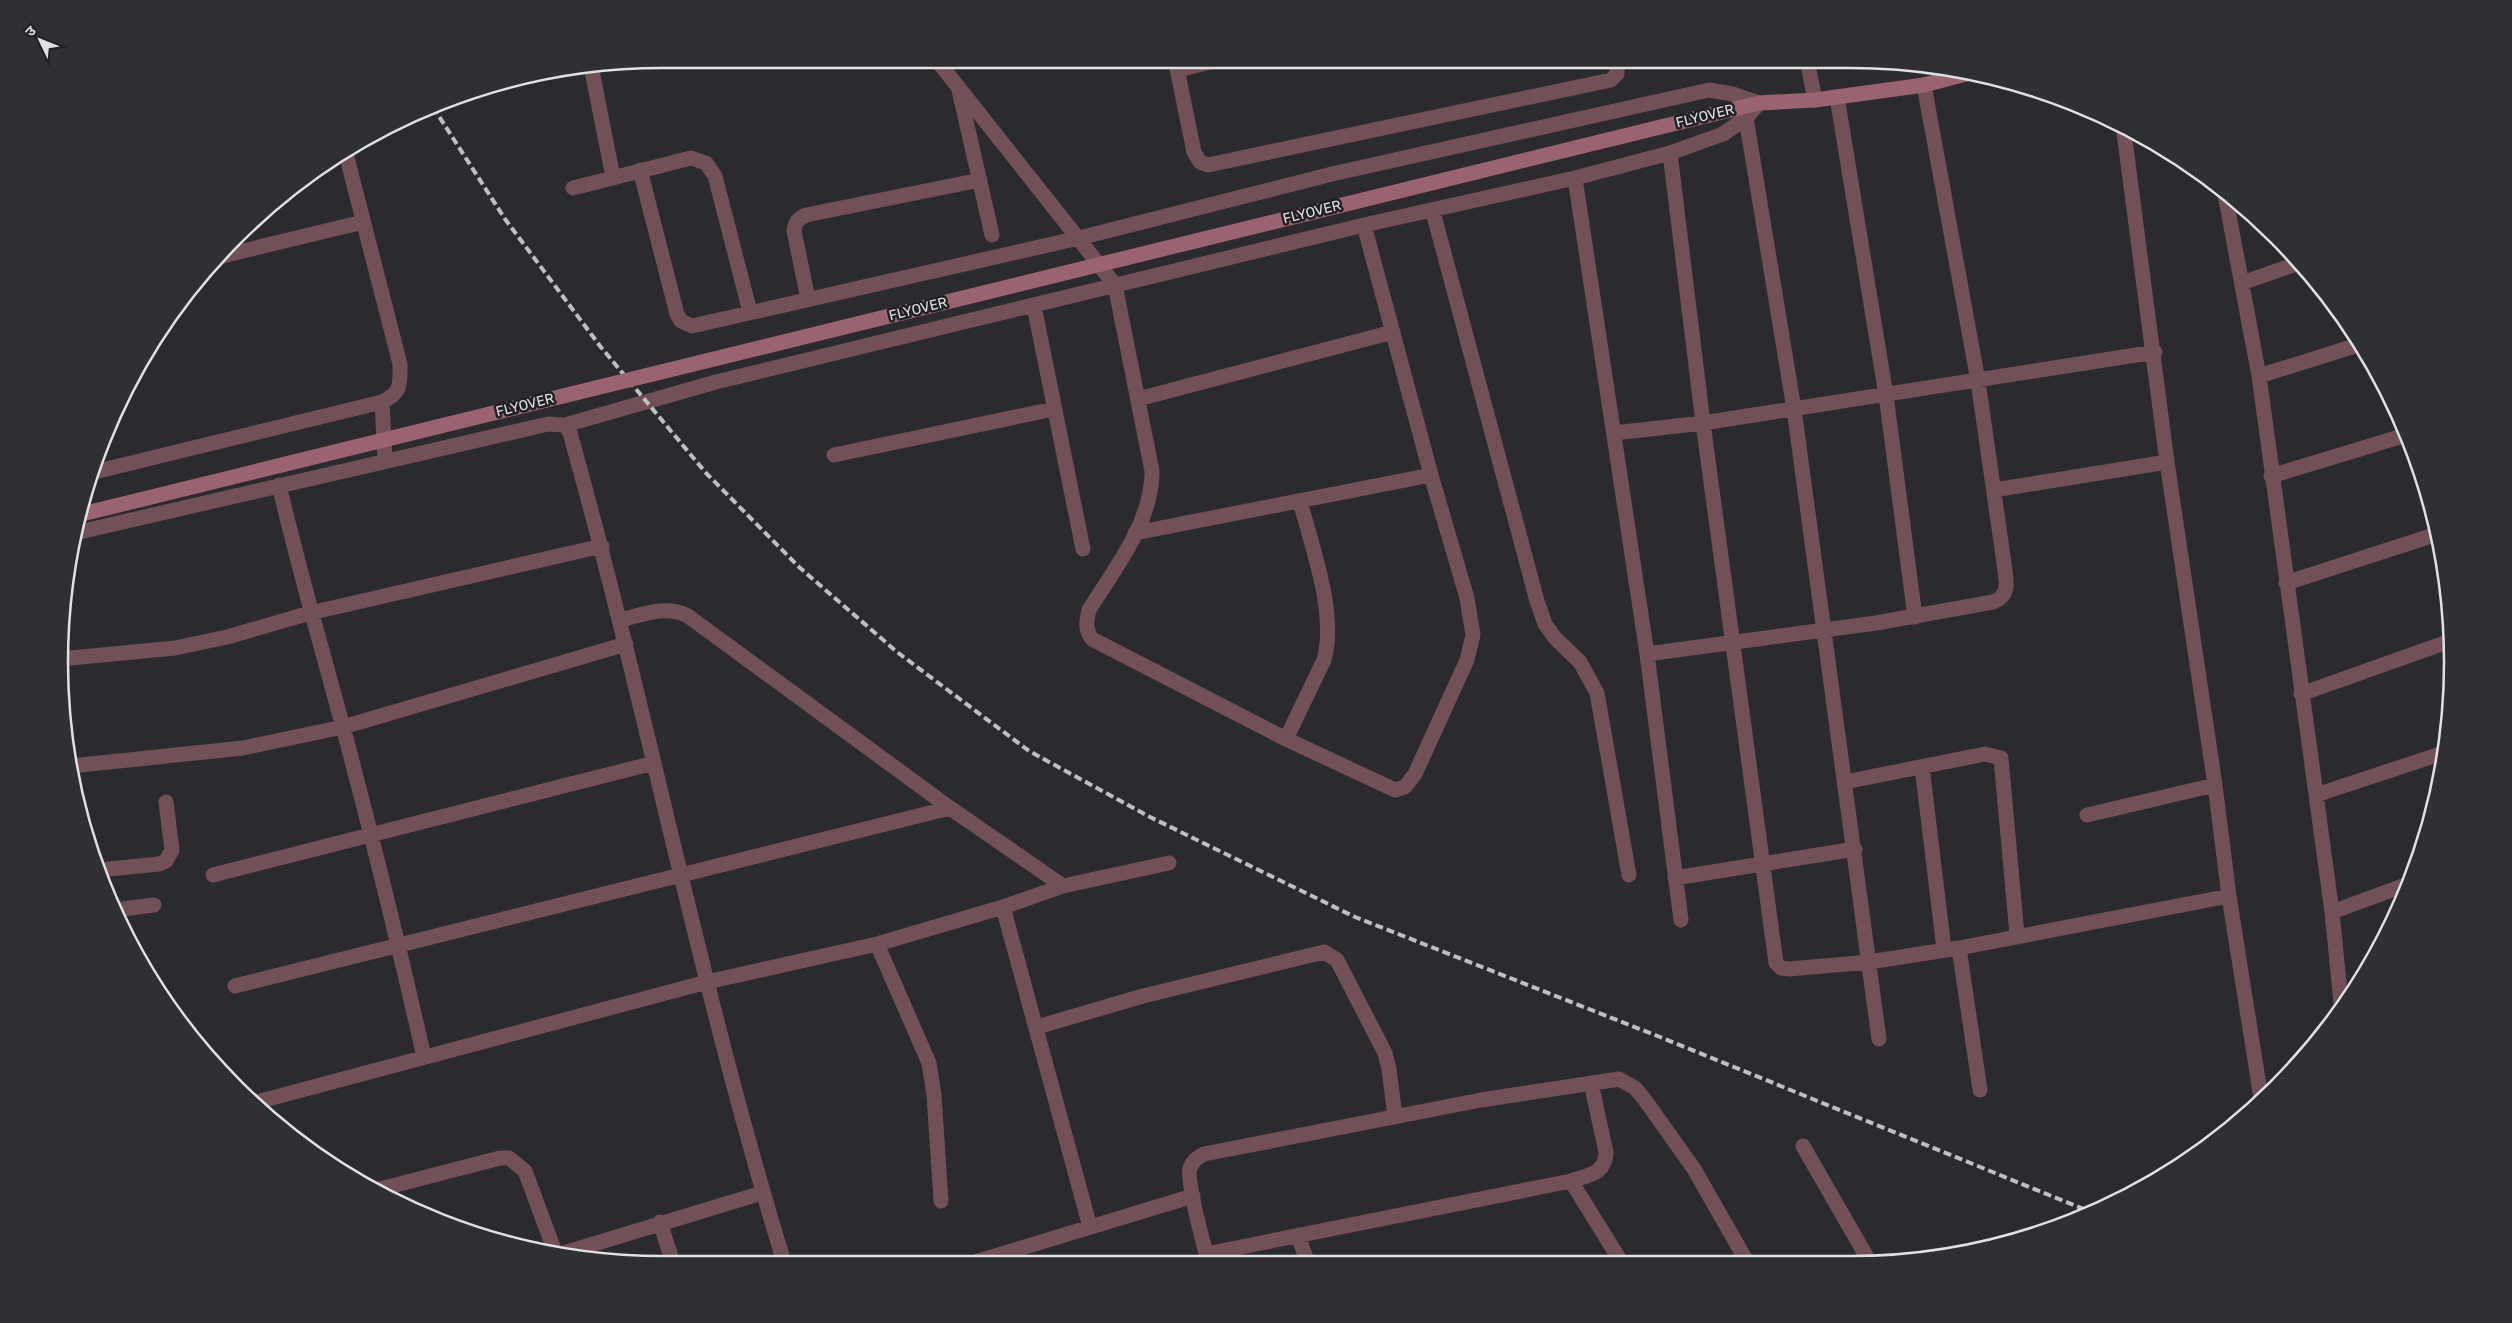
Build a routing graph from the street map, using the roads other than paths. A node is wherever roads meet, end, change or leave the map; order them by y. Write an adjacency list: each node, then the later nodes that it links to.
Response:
1 (943, 68): 8 (street)
2 (1178, 68): 3 (street)
3 (1617, 68)
4 (1808, 68): 10 (street)
5 (592, 72): 17 (street)
6 (1954, 77): 7 (main road, FLYOVER)
7 (1924, 85): 9 (main road, FLYOVER); 38 (street)
8 (958, 86): 19 (street); 26 (street)
9 (1838, 97): 10 (main road, FLYOVER); 39 (street)
10 (1815, 100): 11 (main road, FLYOVER)
11 (1759, 103): 12 (street); 26 (street); 57 (main road, FLYOVER, bridge)
12 (1746, 118): 14 (street); 43 (street)
13 (2124, 135): 36 (street)
14 (1670, 153): 18 (street); 44 (street)
15 (347, 158): 23 (street)
16 (640, 170): 17 (street); 33 (street); 33 (street)
17 (613, 177): 20 (street)
18 (1575, 178): 22 (street); 46 (street)
19 (980, 180): 25 (street); 31 (street)
20 (573, 188)
21 (2227, 202): 29 (street)
22 (1433, 212): 24 (street); 92 (street)
23 (363, 222): 27 (street); 41 (street)
24 (1364, 225): 30 (street); 34 (street)
25 (992, 235)
26 (1079, 238): 30 (street); 31 (street)
27 (231, 253)
28 (2293, 265): 29 (street)
29 (2242, 283): 37 (street)
30 (1115, 285): 32 (street); 40 (street)
31 (808, 299): 33 (street)
32 (1034, 306): 42 (street); 45 (street)
33 (750, 312)
34 (1393, 332): 40 (street); 52 (street)
35 (2353, 346): 37 (street)
36 (2155, 352): 38 (street); 50 (street)
37 (2259, 376): 53 (street)
38 (1978, 382): 39 (street); 55 (street)
39 (1886, 395): 43 (street); 65 (street)
40 (1138, 399): 59 (street)
41 (382, 402): 49 (street); 51 (street)
42 (1054, 409): 48 (street); 62 (street)
43 (1794, 409): 44 (street); 67 (street)
44 (1703, 423): 46 (street); 68 (street)
45 (564, 425): 49 (street); 61 (street)
46 (1615, 433): 71 (street)
47 (2400, 437): 53 (street)
48 (834, 455)
49 (385, 461): 54 (street)
50 (2168, 462): 55 (street); 81 (street)
51 (99, 471)
52 (1431, 475): 56 (street); 75 (street)
53 (2271, 476): 63 (street)
54 (279, 485): 58 (street); 64 (street)
55 (1994, 490): 65 (street)
56 (1300, 501): 59 (street); 75 (street)
57 (87, 513)
58 (82, 531)
59 (1135, 533): 75 (street)
60 (2431, 536): 63 (street)
61 (602, 546): 64 (street); 66 (street)
62 (1083, 549)
63 (2286, 583): 73 (street)
64 (310, 613): 72 (street); 74 (street)
65 (1915, 617): 67 (street)
66 (621, 620): 70 (street); 84 (street)
67 (1824, 630): 68 (street); 80 (street)
68 (1734, 641): 71 (street); 89 (street)
69 (2444, 643): 73 (street)
70 (626, 644): 74 (street); 77 (street)
71 (1647, 654): 94 (street)
72 (68, 658)
73 (2301, 694): 82 (street)
74 (343, 727): 78 (street); 86 (street)
75 (1286, 739)
76 (2436, 755): 82 (street)
77 (654, 763): 86 (street); 93 (street)
78 (77, 765)
79 (1922, 767): 80 (street); 103 (street); 106 (street)
80 (1845, 782): 87 (street)
81 (2216, 785): 85 (street); 97 (street)
82 (2316, 795): 101 (street)
83 (166, 802): 90 (street)
84 (950, 808): 93 (street); 95 (street)
85 (2087, 815)
86 (371, 836): 91 (street); 104 (street)
87 (1855, 849): 89 (street); 107 (street)
88 (1169, 862): 95 (street)
89 (1762, 864): 94 (street); 107 (street)
90 (106, 869)
91 (213, 875)
92 (1629, 875)
93 (680, 876): 104 (street); 108 (street)
94 (1675, 878): 102 (street)
95 (1062, 886): 99 (street)
96 (2400, 887): 101 (street)
97 (2229, 896): 103 (street); 116 (street)
98 (154, 905): 100 (street)
99 (1003, 907): 105 (street); 111 (street)
100 (122, 909)
101 (2332, 912): 110 (street)
102 (1681, 920)
103 (2017, 935): 106 (street)
104 (399, 944): 109 (street); 113 (street)
105 (877, 944): 108 (street); 124 (street)
106 (1952, 948): 107 (street); 115 (street)
107 (1869, 962): 112 (street)
108 (707, 982): 113 (street); 122 (street)
109 (235, 986)
110 (2340, 997)
111 (1037, 1027): 118 (street); 126 (street)
112 (1879, 1039)
113 (424, 1057): 117 (street)
114 (1591, 1083): 118 (street); 120 (street); 138 (street)
115 (1980, 1090)
116 (2260, 1092)
117 (262, 1101)
118 (1395, 1116): 123 (street)
119 (1803, 1146): 130 (street)
120 (1571, 1181): 127 (street); 137 (street)
121 (386, 1187): 128 (street)
122 (762, 1193): 125 (street); 132 (street)
123 (1194, 1196): 126 (street); 134 (street)
124 (941, 1201)
125 (660, 1222): 129 (street); 131 (street)
126 (1090, 1228): 133 (street)
127 (1298, 1235): 135 (street); 136 (street)
128 (552, 1245)
129 (577, 1249)
130 (1866, 1255)
131 (671, 1256)
132 (782, 1256)
133 (995, 1256)
134 (1207, 1256)
135 (1215, 1256)
136 (1305, 1256)
137 (1618, 1256)
138 (1744, 1256)

